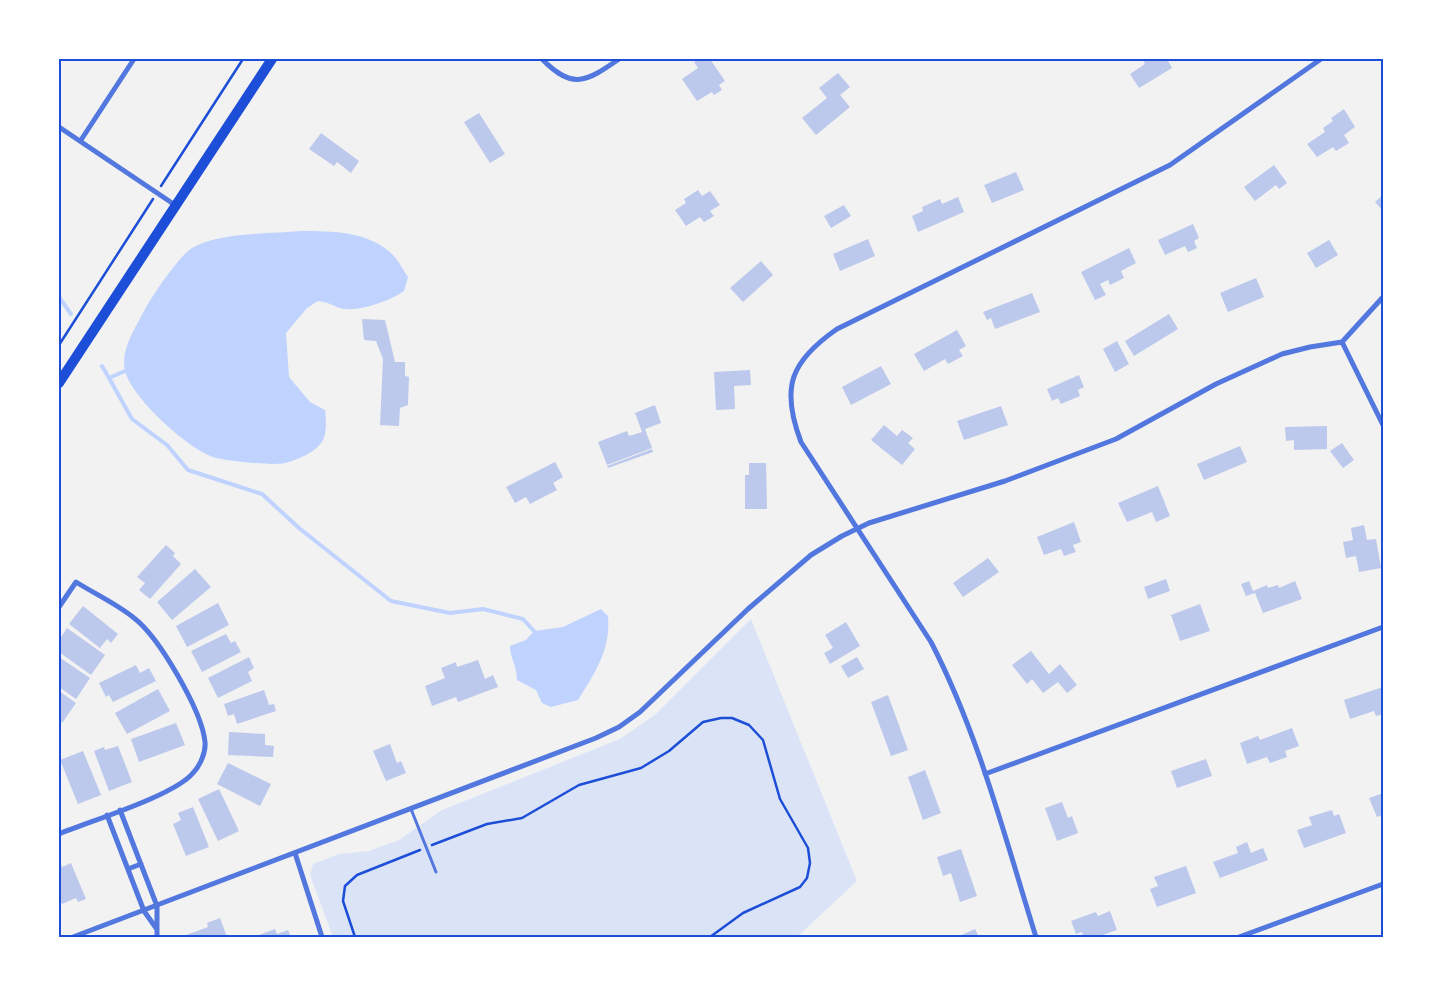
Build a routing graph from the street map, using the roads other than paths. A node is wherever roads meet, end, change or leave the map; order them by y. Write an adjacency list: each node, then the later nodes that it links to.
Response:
1 (134, 59): 7 (street)
2 (272, 59): 8 (main road)
3 (542, 59): 4 (street)
4 (619, 59)
5 (1321, 59): 13 (street)
6 (59, 126): 7 (street)
7 (81, 140): 8 (street)
8 (176, 205): 11 (main road)
9 (1383, 297): 10 (street)
10 (1342, 342): 12 (street); 13 (street)
11 (59, 383)
12 (1383, 425)
13 (857, 528): 16 (street); 17 (street)
14 (59, 607): 18 (street)
15 (1383, 627): 16 (street)
16 (985, 774): 32 (street)
17 (411, 809): 21 (street); 24 (lane)
18 (120, 810): 19 (street); 22 (street)
19 (107, 815): 20 (street); 23 (street)
20 (59, 834)
21 (295, 853): 26 (street); 31 (street)
22 (141, 864): 23 (street); 26 (street)
23 (128, 869): 27 (street)
24 (436, 872)
25 (1383, 884): 33 (street)
26 (157, 906): 27 (street); 28 (street)
27 (144, 911): 28 (street); 29 (street)
28 (156, 928): 30 (street)
29 (73, 937)
30 (157, 937)
31 (322, 937)
32 (1036, 937)
33 (1239, 937)

